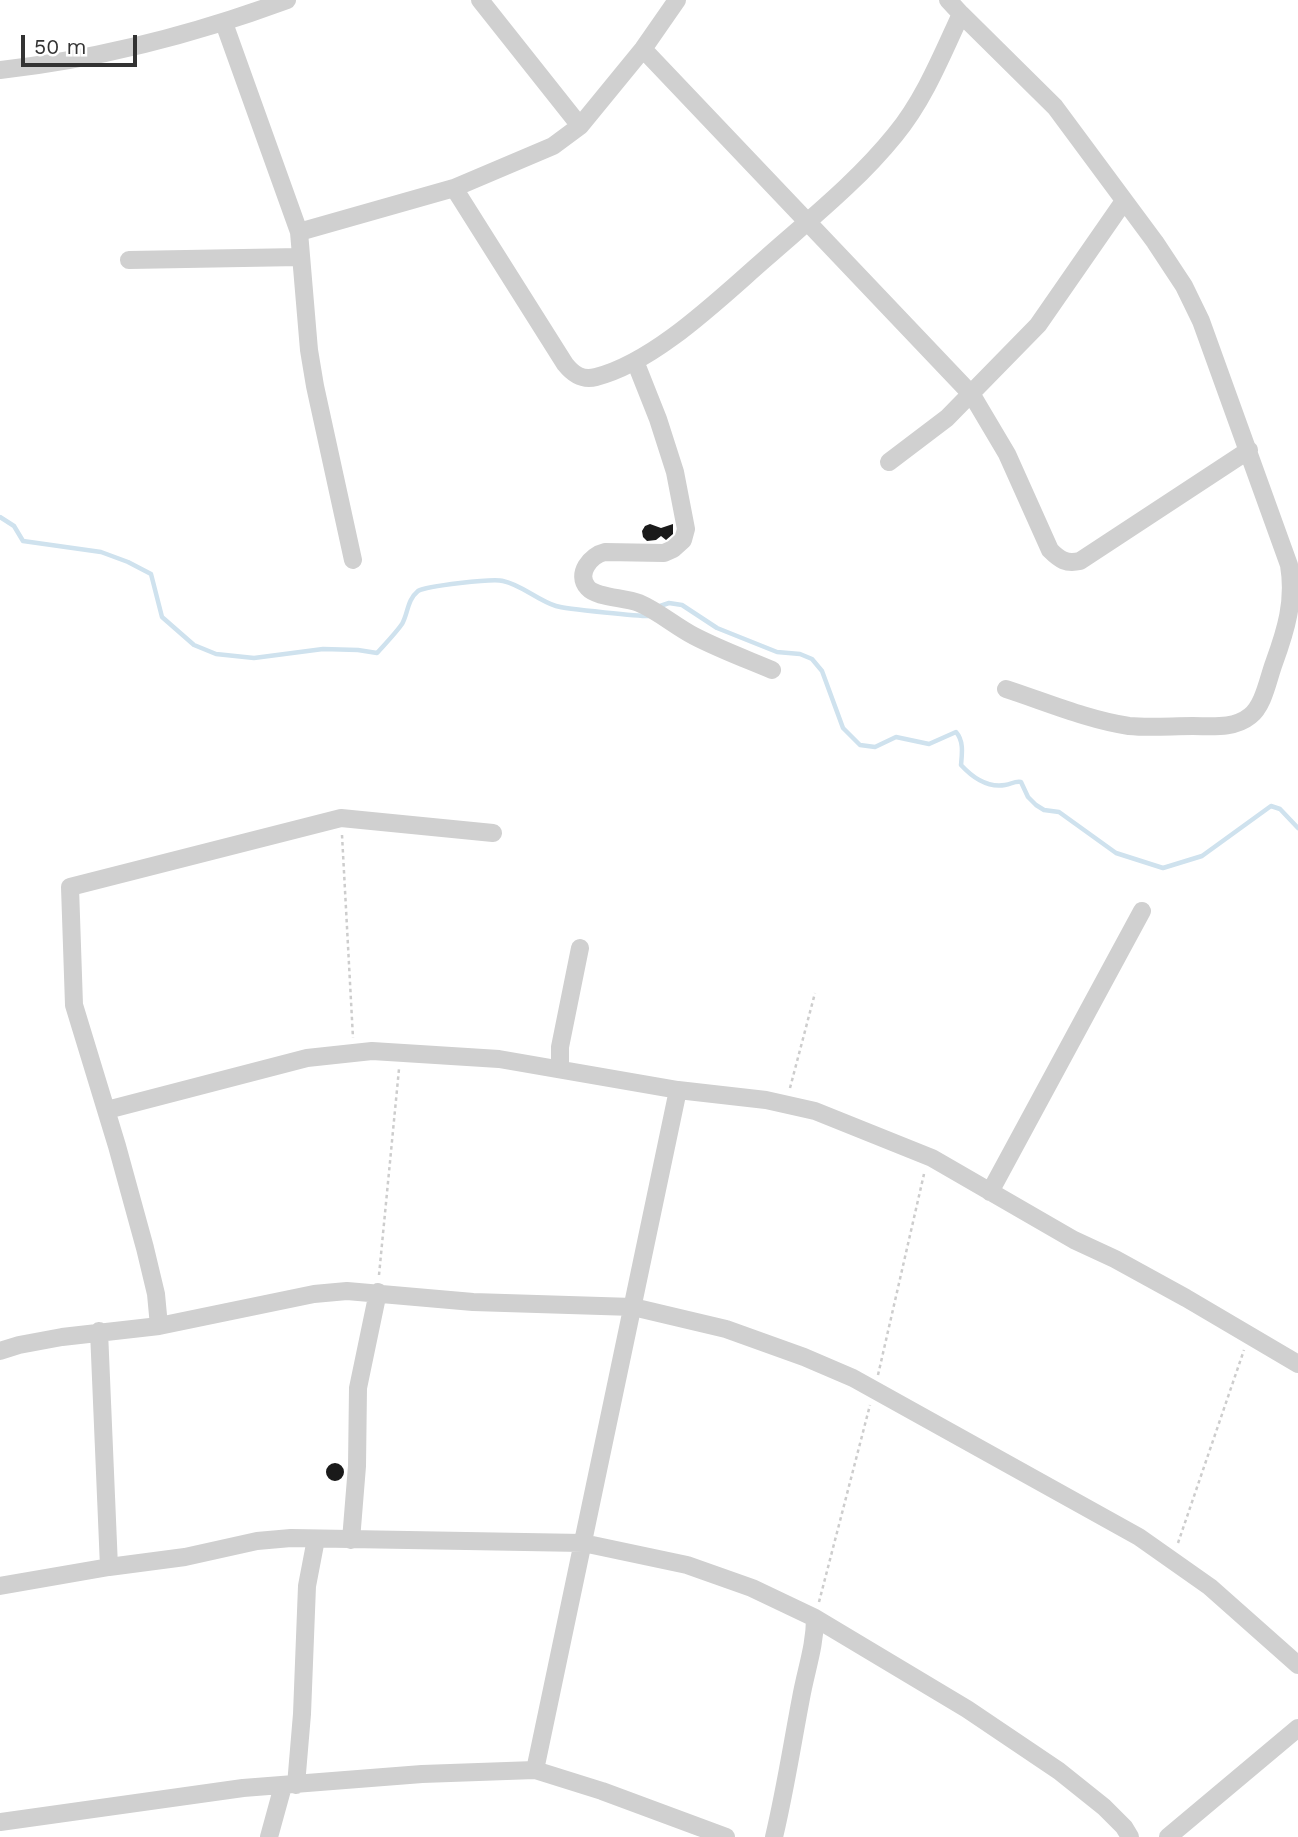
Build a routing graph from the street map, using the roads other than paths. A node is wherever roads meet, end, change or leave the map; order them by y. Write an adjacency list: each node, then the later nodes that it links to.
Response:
1 (287, 0): 6 (street)
2 (480, 0): 9 (street)
3 (677, 0): 7 (street)
4 (948, 0): 5 (street)
5 (961, 14): 11 (street); 12 (street)
6 (224, 23): 8 (street); 13 (street)
7 (643, 49): 9 (street); 12 (street)
8 (0, 70)
9 (580, 126): 10 (street)
10 (454, 188): 13 (street); 16 (street)
11 (1124, 201): 17 (street); 18 (street)
12 (807, 223): 16 (street); 17 (street)
13 (299, 232): 14 (street)
14 (300, 257): 15 (street); 20 (street)
15 (130, 260)
16 (635, 361): 21 (street)
17 (972, 395): 18 (street); 19 (street)
18 (1249, 450): 22 (street)
19 (889, 462)
20 (353, 560)
21 (772, 670)
22 (1006, 689)
23 (493, 833): 28 (street)
24 (1142, 911): 29 (street)
25 (580, 948): 26 (street)
26 (561, 1069): 27 (street); 28 (street)
27 (678, 1090): 29 (street); 31 (street)
28 (107, 1110): 32 (street)
29 (990, 1192): 35 (street)
30 (378, 1292): 31 (street); 32 (street); 37 (street)
31 (633, 1307): 38 (street); 42 (street)
32 (159, 1326): 33 (street)
33 (99, 1331): 34 (street); 39 (street)
34 (0, 1351)
35 (1298, 1364)
36 (316, 1539): 37 (street); 39 (street); 45 (street)
37 (351, 1540): 38 (street)
38 (583, 1543): 41 (street); 44 (street)
39 (108, 1567): 40 (street)
40 (0, 1586)
41 (816, 1618): 49 (street); 50 (street)
42 (1298, 1665)
43 (1298, 1728): 51 (street)
44 (535, 1770): 45 (street); 48 (street)
45 (289, 1785): 46 (street); 47 (street)
46 (0, 1822)
47 (269, 1837)
48 (726, 1837)
49 (774, 1837)
50 (1130, 1837)
51 (1168, 1837)

